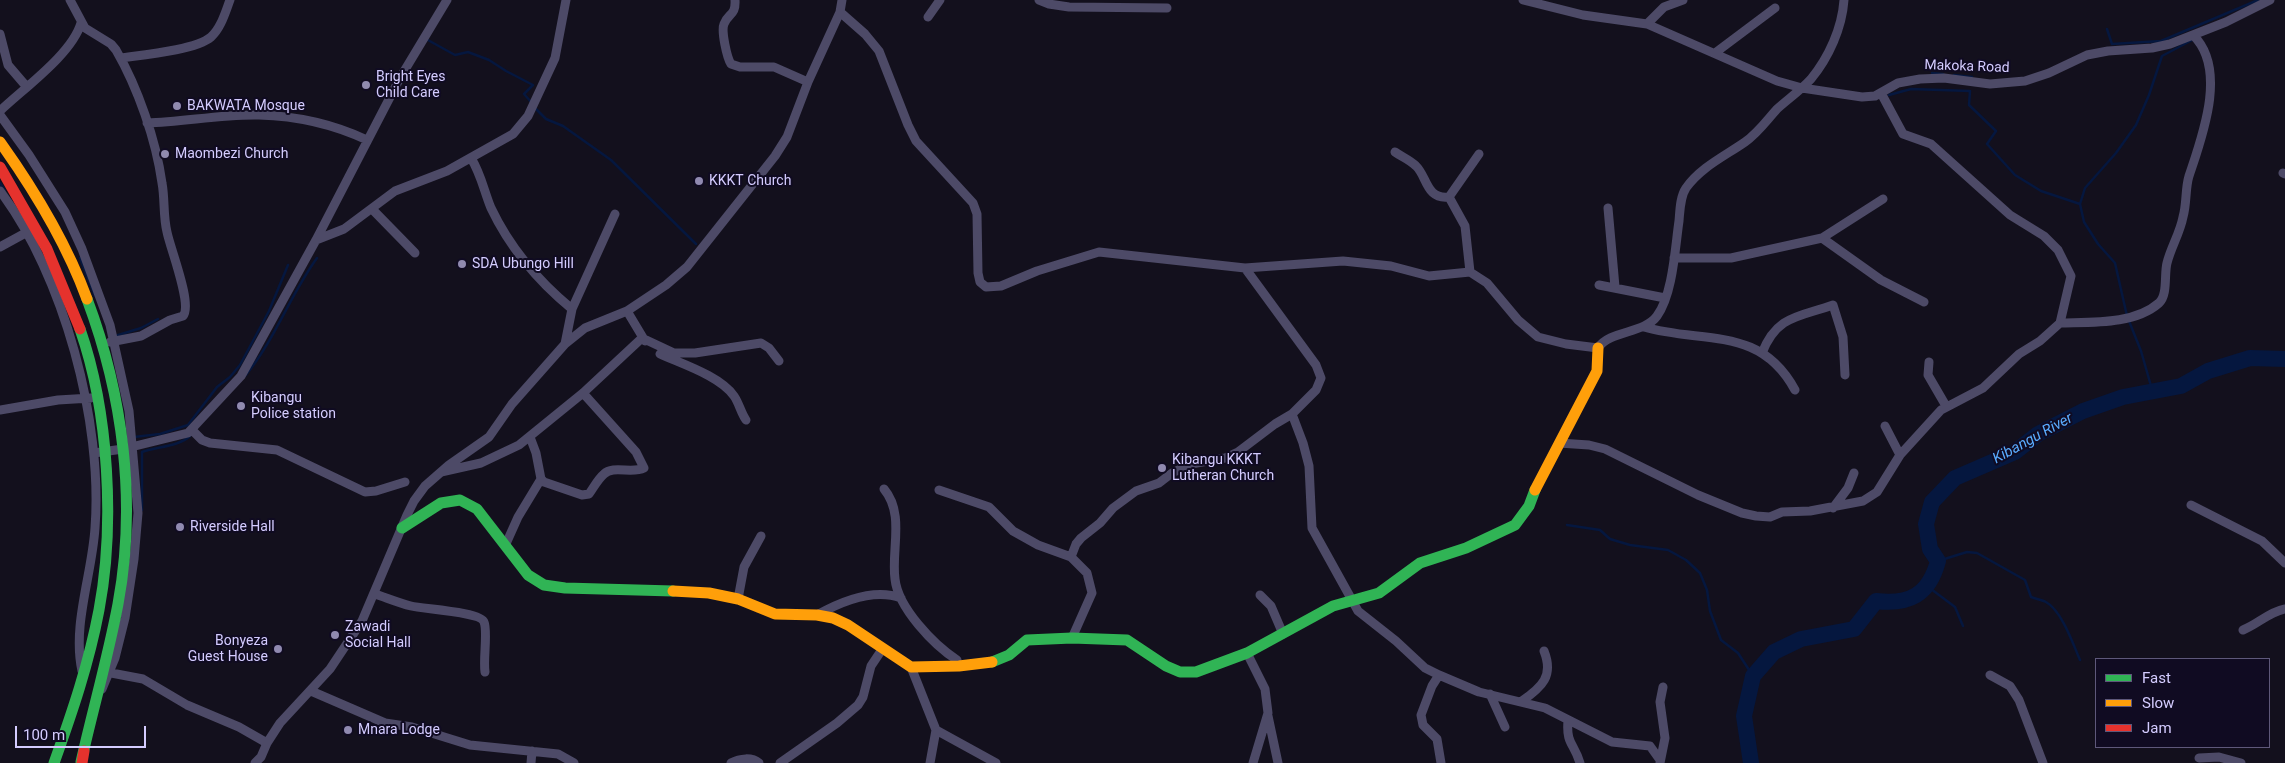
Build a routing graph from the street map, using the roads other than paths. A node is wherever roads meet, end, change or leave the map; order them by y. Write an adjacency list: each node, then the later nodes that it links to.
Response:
1 (70, 0): 17 (street)
2 (230, 0): 22 (street)
3 (447, 0): 30 (street)
4 (566, 0): 34 (street)
5 (735, 0): 23 (street)
6 (842, 0): 15 (street)
7 (940, 0): 16 (street)
8 (1039, 0): 13 (street)
9 (1523, 0): 18 (street, Makoka Road)
10 (1683, 0): 18 (street)
11 (1844, 0): 25 (street)
12 (2270, 0): 20 (street, Makoka Road)
13 (1167, 8)
14 (1775, 8): 21 (street)
15 (840, 12): 23 (street); 48 (street)
16 (928, 17)
17 (81, 23): 22 (street); 24 (street)
18 (1647, 24): 21 (street, Makoka Road)
19 (0, 34): 24 (street)
20 (2193, 35): 26 (street, Makoka Road); 56 (street)
21 (1715, 53): 25 (street, Makoka Road)
22 (121, 58): 29 (street)
23 (808, 82): 55 (street)
24 (26, 86): 27 (street)
25 (1802, 88): 26 (street, Makoka Road); 47 (street)
26 (1881, 93): 56 (street)
27 (0, 111)
28 (0, 115): 59 (street)
29 (147, 122): 30 (street); 59 (street)
30 (367, 140): 44 (street)
31 (0, 142): 59 (street)
32 (1395, 152): 37 (street)
33 (1480, 154): 37 (street)
34 (471, 158): 40 (street); 54 (street)
35 (0, 168): 42 (street)
36 (0, 191): 42 (street)
37 (1449, 197): 49 (street)
38 (1883, 199): 43 (street)
39 (1608, 208): 51 (street)
40 (372, 209): 44 (street); 46 (street)
41 (615, 214): 54 (street)
42 (31, 229): 45 (street); 68 (street); 69 (street)
43 (1822, 238): 47 (street); 53 (street)
44 (316, 240): 75 (street)
45 (0, 247)
46 (415, 253)
47 (1674, 258): 52 (street)
48 (1245, 268): 49 (street); 72 (street)
49 (1470, 272): 61 (street)
50 (1599, 285): 51 (street)
51 (1615, 287): 52 (street)
52 (1665, 298): 57 (street)
53 (1924, 302)
54 (572, 309): 60 (street)
55 (627, 311): 58 (street); 60 (street)
56 (2060, 323): 70 (street)
57 (1644, 327): 61 (street); 62 (street)
58 (642, 338): 63 (street); 67 (street); 73 (street)
59 (108, 342): 78 (street)
60 (565, 344): 81 (street)
61 (1598, 348): 77 (street)
62 (1762, 352): 65 (street); 66 (street)
63 (779, 361)
64 (1929, 362): 70 (street)
65 (1845, 375)
66 (1795, 390)
67 (582, 393): 76 (street); 83 (street)
68 (98, 398): 69 (street); 79 (street)
69 (86, 399): 71 (street); 79 (street)
70 (1946, 406): 80 (street)
71 (0, 410)
72 (1292, 414): 92 (street); 98 (street)
73 (746, 420)
74 (1885, 426): 80 (street)
75 (193, 431): 78 (street); 84 (street)
76 (530, 437): 81 (street); 83 (street)
77 (1559, 443): 88 (street); 98 (street)
78 (128, 448): 79 (street); 109 (street)
79 (99, 452): 127 (street)
80 (1900, 455): 88 (street)
81 (441, 472): 89 (street)
82 (1854, 473): 88 (street)
83 (541, 479): 91 (street)
84 (405, 482)
85 (884, 489): 96 (street)
86 (939, 490): 92 (street)
87 (2191, 504): 93 (street)
88 (1833, 508)
89 (402, 528): 91 (street); 94 (street)
90 (761, 536): 97 (street)
91 (505, 546): 97 (street)
92 (1071, 557): 103 (street)
93 (2285, 563)
94 (375, 594): 110 (street); 114 (street)
95 (1260, 595): 102 (street)
96 (901, 598): 100 (street); 107 (street)
97 (738, 599): 100 (street)
98 (1352, 599): 102 (street); 111 (street)
99 (2285, 609): 101 (street)
100 (817, 614): 104 (street)
101 (2243, 630)
102 (1283, 634): 106 (street)
103 (1072, 638): 106 (street); 108 (street)
104 (884, 648): 108 (street); 132 (street)
105 (1544, 651): 116 (street)
106 (1247, 653): 117 (street)
107 (957, 660)
108 (911, 668): 120 (street)
109 (106, 672): 121 (street); 124 (street)
110 (485, 672)
111 (1439, 675): 115 (street); 137 (street)
112 (1990, 675): 139 (street)
113 (1663, 687): 126 (street)
114 (311, 691): 121 (street); 122 (street)
115 (1490, 694): 116 (street); 119 (street)
116 (1522, 701): 118 (street)
117 (1268, 714): 135 (street); 136 (street)
118 (1568, 721): 126 (street); 138 (street)
119 (1504, 727)
120 (936, 730): 133 (street); 134 (street)
121 (267, 742): 125 (street)
122 (532, 751): 128 (street); 129 (street)
123 (2199, 758): 140 (street)
124 (82, 759)
125 (261, 761)
126 (1660, 762)
127 (54, 763)
128 (531, 763)
129 (574, 763)
130 (731, 763): 131 (street)
131 (759, 763)
132 (780, 763)
133 (930, 763)
134 (996, 763)
135 (1253, 763)
136 (1278, 763)
137 (1442, 763)
138 (1580, 763)
139 (2043, 763)
140 (2241, 763)

